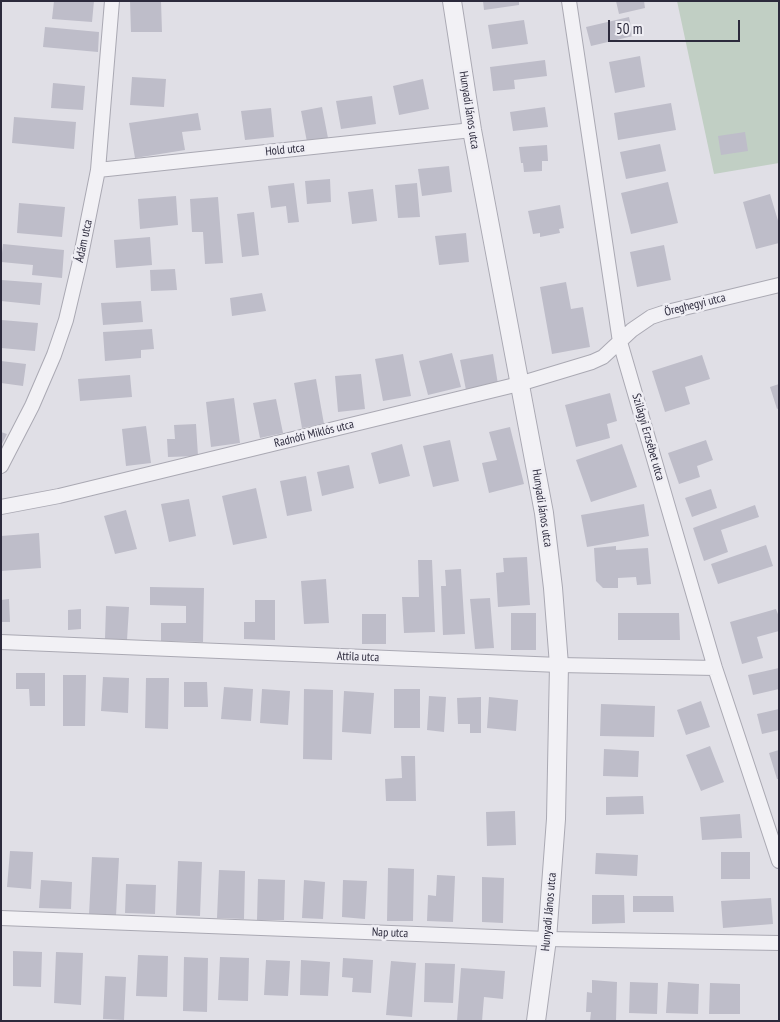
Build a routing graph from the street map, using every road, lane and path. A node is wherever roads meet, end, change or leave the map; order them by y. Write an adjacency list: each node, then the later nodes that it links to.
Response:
1 (112, 1): 5 (street, Ádám utca)
2 (452, 1): 4 (street, Hunyadi János utca)
3 (570, 1): 7 (street, Szilágyi Erzsébet utca)
4 (472, 130): 5 (street, Hold utca); 8 (street, Hunyadi János utca)
5 (98, 170): 9 (street, Ádám utca)
6 (779, 285): 7 (street, Öreghegyi utca)
7 (620, 342): 8 (street, Radnóti Miklós utca); 13 (street, Szilágyi Erzsébet utca)
8 (519, 384): 10 (street, Radnóti Miklós utca); 12 (street, Hunyadi János utca)
9 (1, 466)
10 (1, 507)
11 (1, 642): 12 (street, Attila utca)
12 (559, 665): 13 (street, Attila utca); 16 (street, Hunyadi János utca)
13 (715, 668): 14 (street, Szilágyi Erzsébet utca)
14 (779, 861)
15 (1, 918): 16 (street, Nap utca)
16 (547, 939): 17 (street, Nap utca); 18 (street, Hunyadi János utca)
17 (779, 943)
18 (536, 1021)

